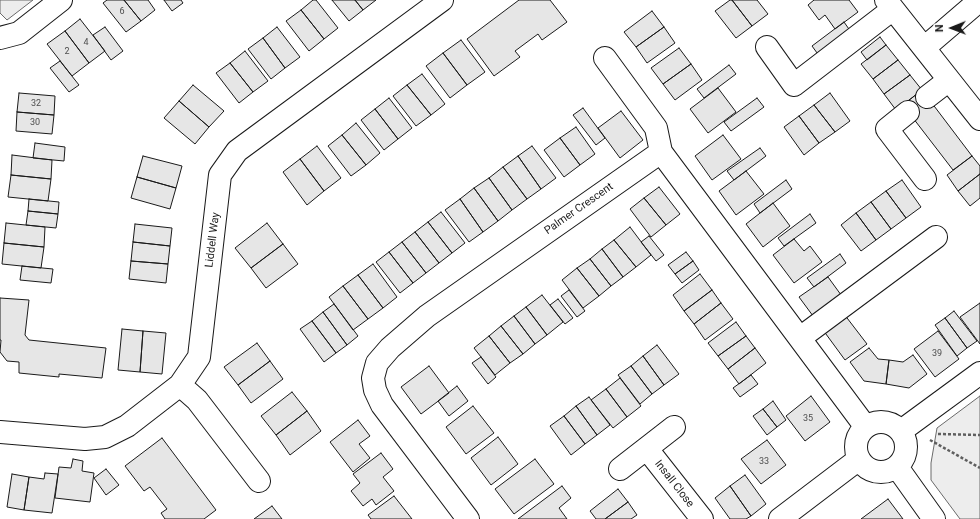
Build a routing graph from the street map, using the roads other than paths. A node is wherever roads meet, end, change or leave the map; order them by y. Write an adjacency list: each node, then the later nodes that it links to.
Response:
1 (61, 0): 5 (street)
2 (442, 0): 18 (street, Liddell Way)
3 (980, 0): 7 (street)
4 (889, 4): 6 (street); 7 (street)
5 (0, 38)
6 (767, 48)
7 (924, 48): 9 (street)
8 (605, 58): 13 (street)
9 (949, 80): 10 (street); 12 (street)
10 (927, 97)
11 (908, 112): 14 (street)
12 (980, 119)
13 (661, 152): 16 (street); 28 (street, Palmer Crescent)
14 (925, 179)
15 (936, 237): 16 (street)
16 (800, 338): 19 (street)
17 (980, 373): 21 (street)
18 (180, 385): 22 (street, Liddell Way); 27 (street)
19 (865, 426): 21 (street); 24 (street)
20 (674, 427): 23 (street, Insall Close)
21 (901, 431): 25 (street)
22 (0, 432)
23 (647, 449): 26 (street, Insall Close); 29 (street, Insall Close)
24 (859, 459): 25 (street); 30 (street)
25 (897, 466): 31 (street)
26 (620, 469)
27 (259, 481)
28 (468, 519)
29 (702, 519)
30 (780, 519)
31 (934, 519)

